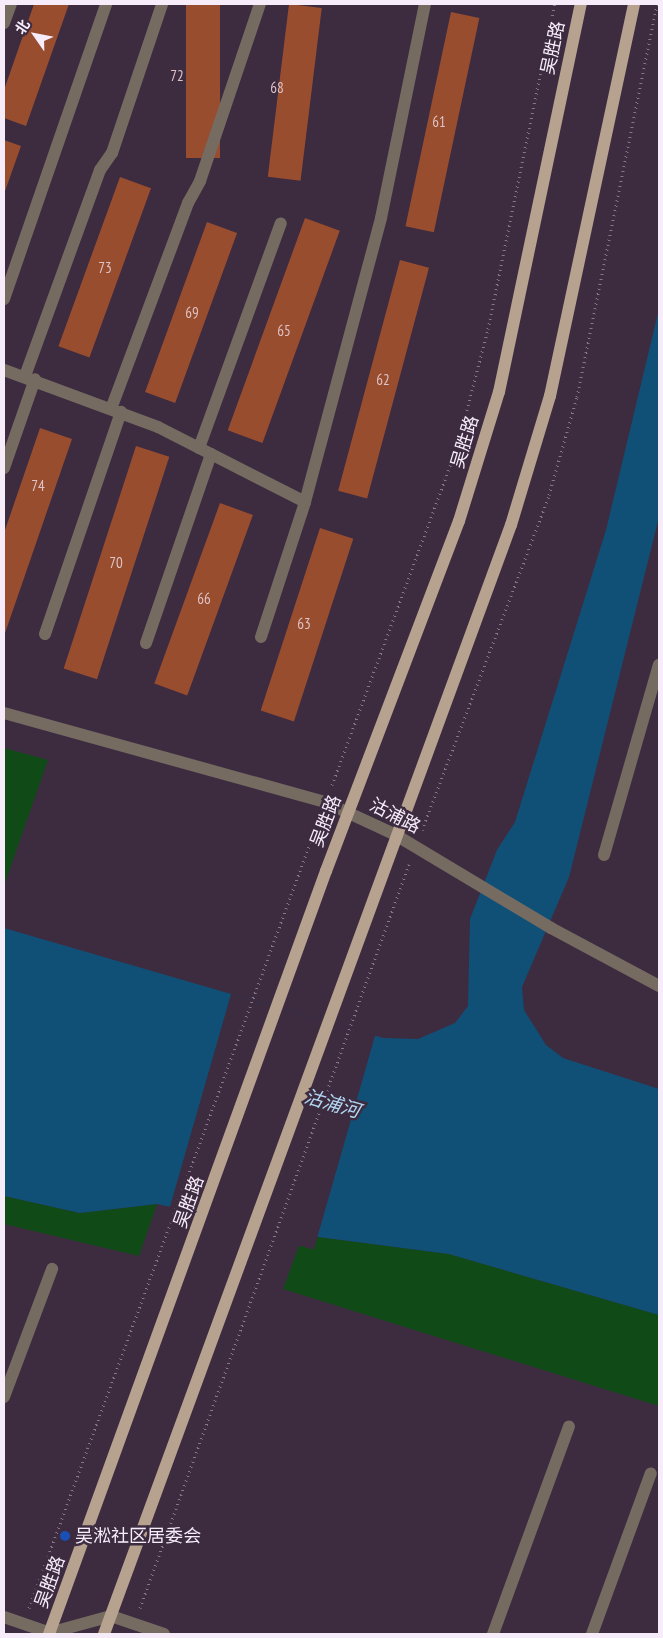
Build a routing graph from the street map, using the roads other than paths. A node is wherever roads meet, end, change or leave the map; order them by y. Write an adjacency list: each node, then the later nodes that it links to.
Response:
1 (11, 4): 8 (street)
2 (106, 4): 10 (street)
3 (162, 4): 12 (street)
4 (260, 4): 13 (street)
5 (425, 4): 17 (street)
6 (581, 4): 24 (main road, 吴胜路)
7 (634, 4): 25 (main road)
8 (4, 23)
9 (281, 223): 14 (street)
10 (4, 300)
11 (4, 370): 12 (street)
12 (30, 378): 13 (street); 16 (street)
13 (116, 410): 14 (street); 18 (street)
14 (199, 448): 15 (street)
15 (211, 454): 17 (street); 20 (street)
16 (4, 468)
17 (305, 502): 19 (street)
18 (45, 634)
19 (261, 638)
20 (146, 643)
21 (659, 665): 22 (street)
22 (655, 698): 26 (street)
23 (4, 713): 24 (street, 沽浦路)
24 (348, 812): 25 (street, 沽浦路); 34 (main road, 吴胜路)
25 (394, 834): 27 (street, 沽浦路); 32 (main road)
26 (604, 855)
27 (659, 986)
28 (52, 1269): 29 (street)
29 (4, 1397)
30 (569, 1426): 37 (street)
31 (651, 1472): 38 (street)
32 (111, 1616): 34 (street); 35 (main road); 36 (street)
33 (4, 1617): 34 (street)
34 (50, 1634)
35 (104, 1634)
36 (164, 1634)
37 (494, 1634)
38 (592, 1634)

